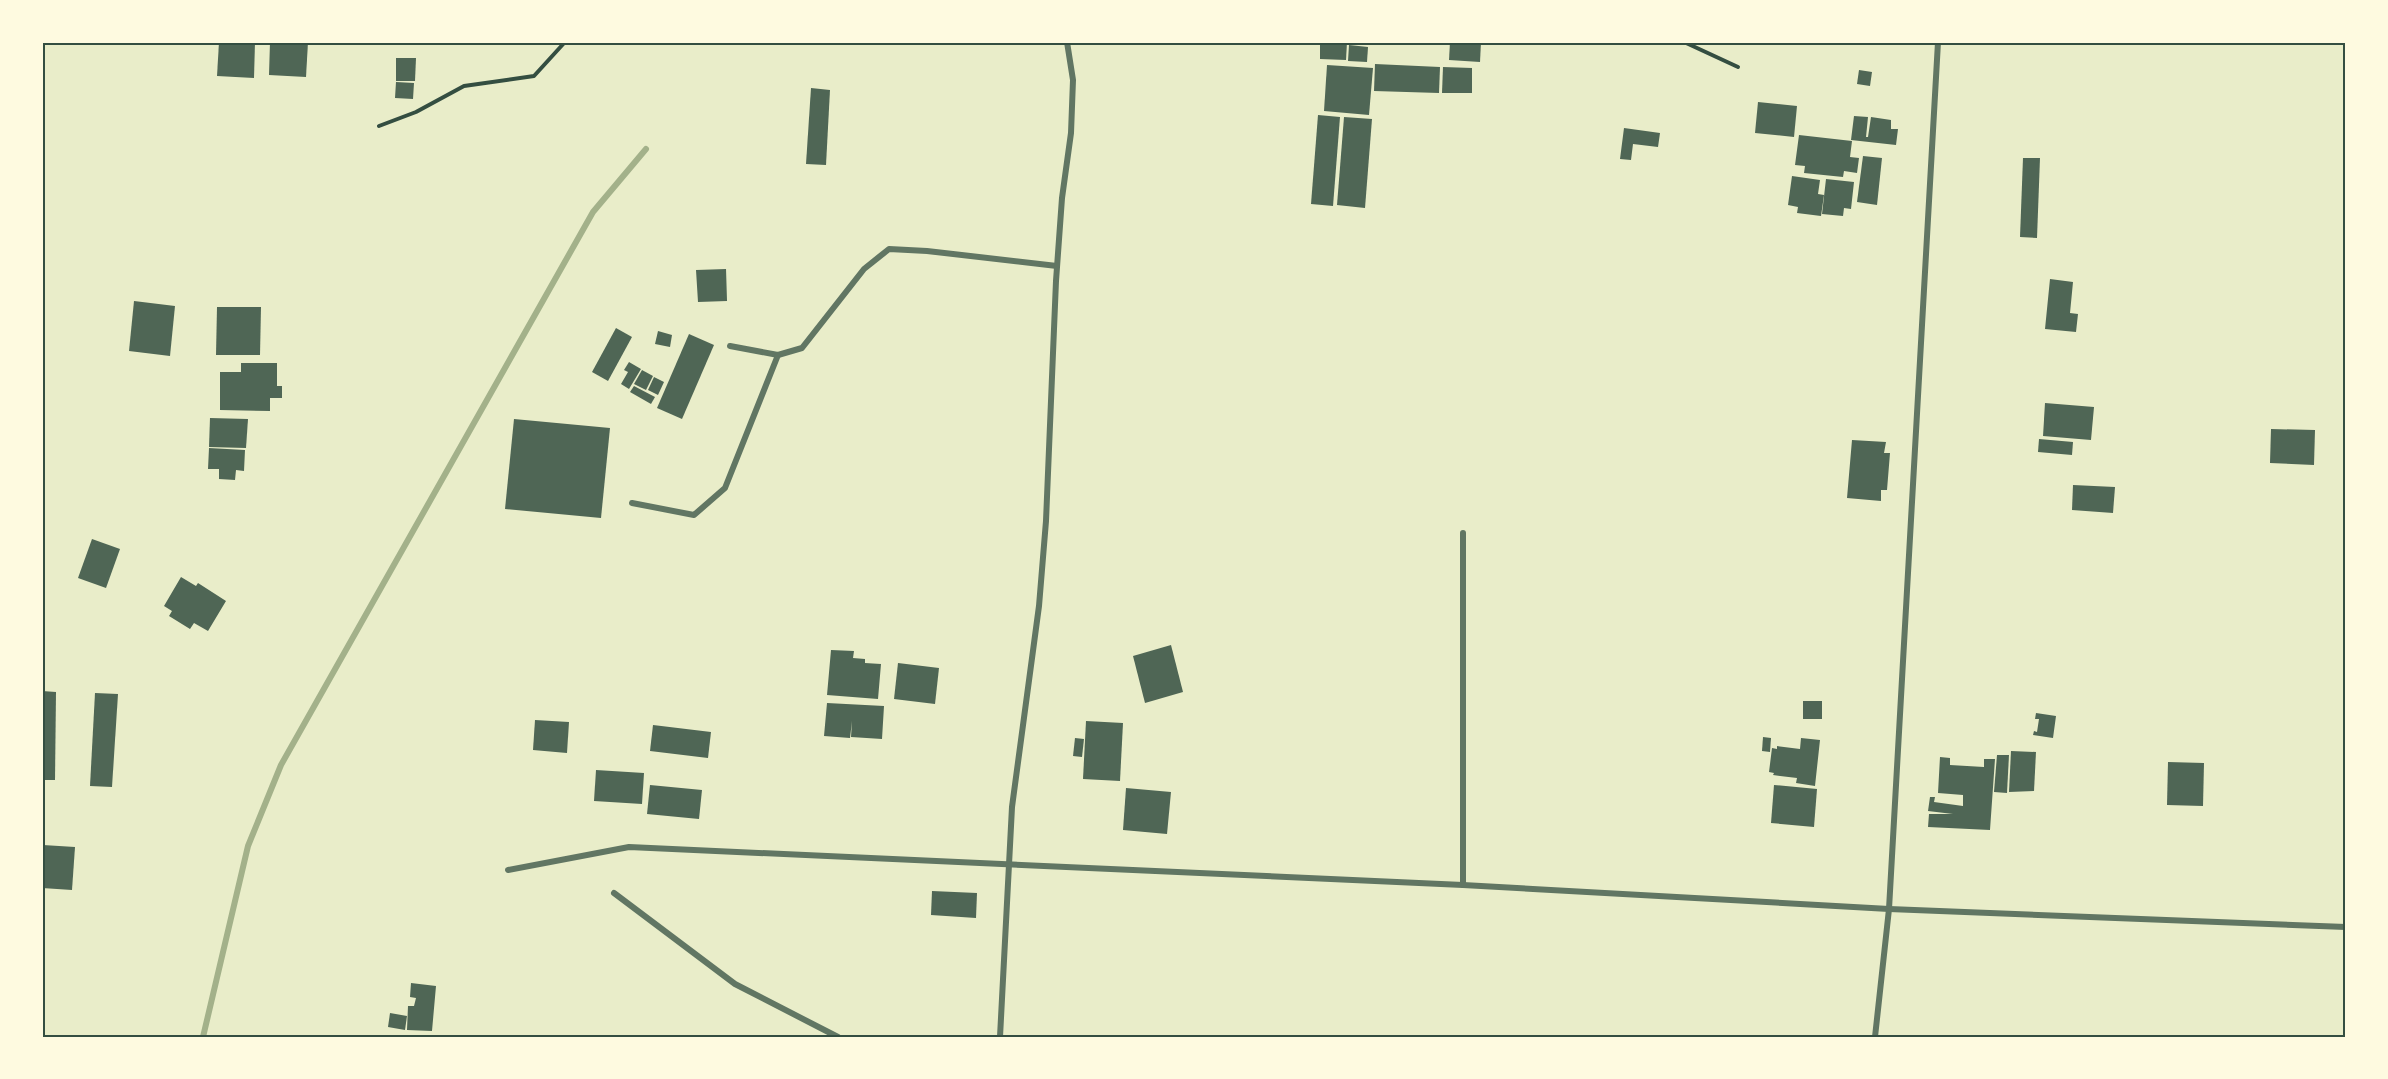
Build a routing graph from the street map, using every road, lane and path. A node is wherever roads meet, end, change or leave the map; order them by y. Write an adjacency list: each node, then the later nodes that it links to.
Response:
1 (565, 42): 6 (path)
2 (1067, 42): 7 (street)
3 (1684, 42): 5 (path)
4 (1938, 42): 16 (street)
5 (1738, 67)
6 (379, 126)
7 (1057, 266): 9 (street); 12 (street)
8 (730, 346): 9 (street)
9 (778, 355): 10 (street)
10 (632, 503)
11 (1463, 533): 14 (street)
12 (1009, 864): 13 (street); 14 (street); 19 (street)
13 (508, 870)
14 (1463, 885): 16 (street)
15 (615, 892): 18 (street)
16 (1889, 909): 17 (street); 20 (street)
17 (2346, 927)
18 (838, 1037)
19 (1000, 1037)
20 (1875, 1037)

